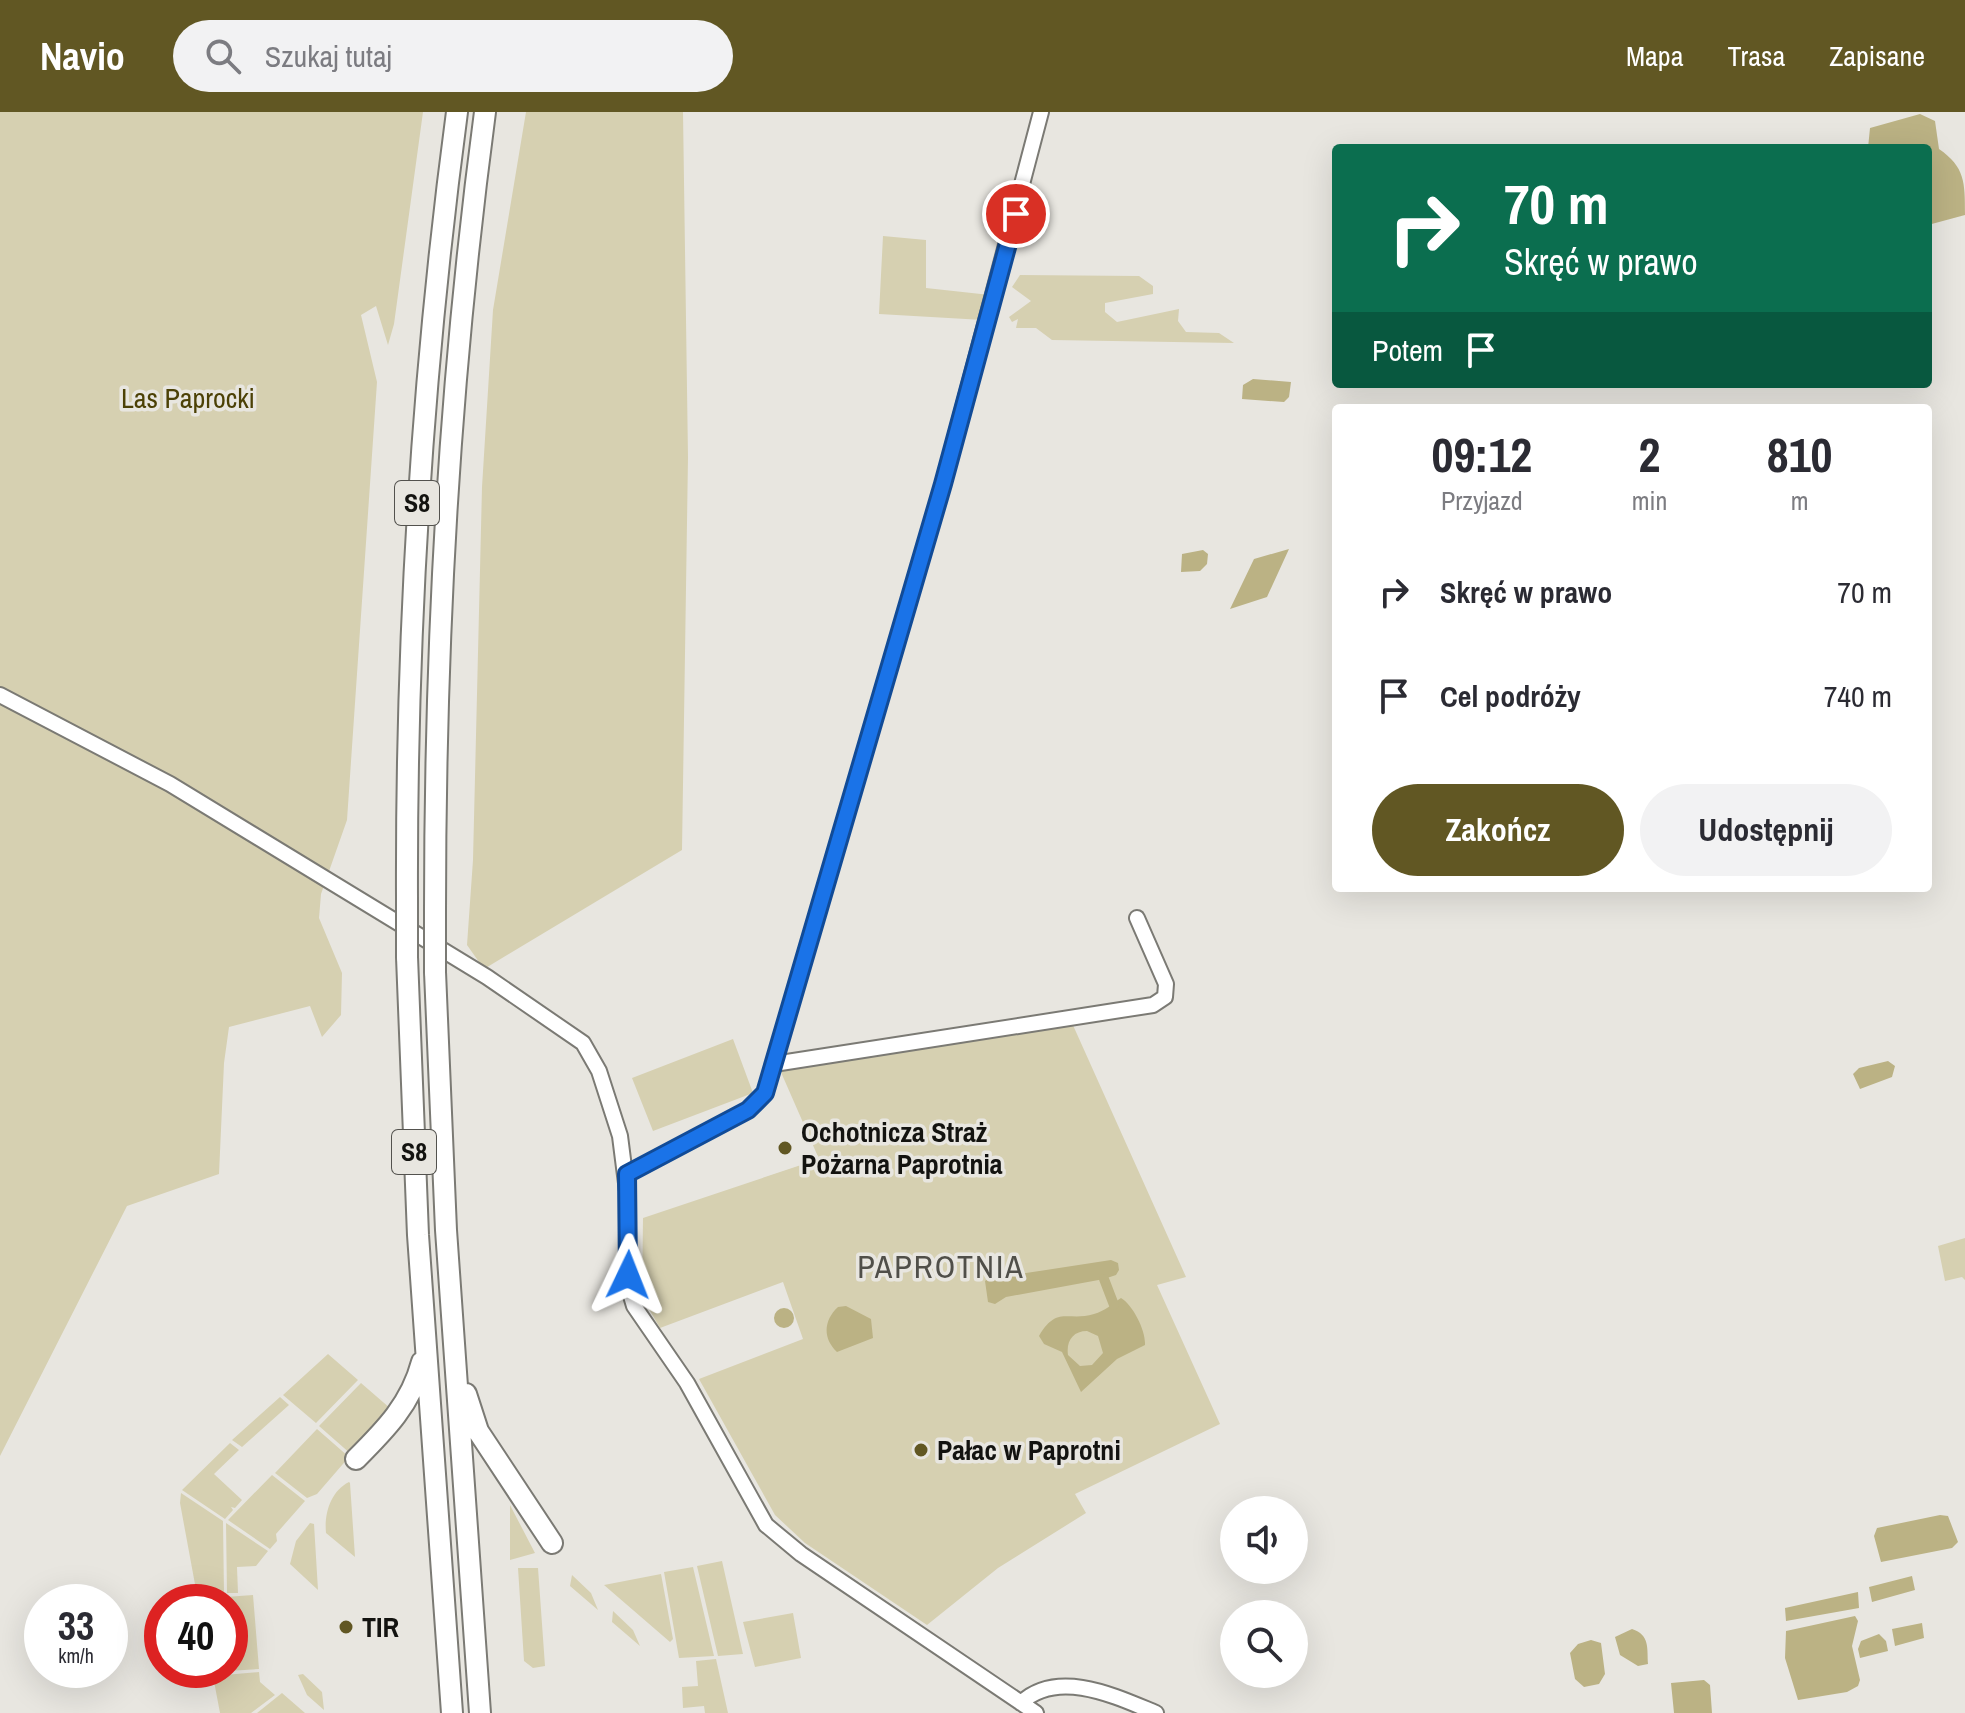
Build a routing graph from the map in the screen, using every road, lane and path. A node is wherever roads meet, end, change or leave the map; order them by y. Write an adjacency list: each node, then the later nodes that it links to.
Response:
1 (457, 112): 9 (highway, S8, bridge)
2 (485, 112): 8 (highway, S8, bridge)
3 (1041, 112): 6 (street)
4 (0, 695): 7 (street)
5 (1137, 918): 6 (street)
6 (774, 1064): 7 (street)
7 (627, 1174): 12 (street)
8 (453, 1335): 11 (highway); 14 (highway, S8)
9 (426, 1347): 10 (highway); 13 (highway, S8)
10 (356, 1459)
11 (552, 1543)
12 (1021, 1703): 15 (street); 16 (street)
13 (452, 1713)
14 (480, 1713)
15 (1036, 1713)
16 (1156, 1713)

